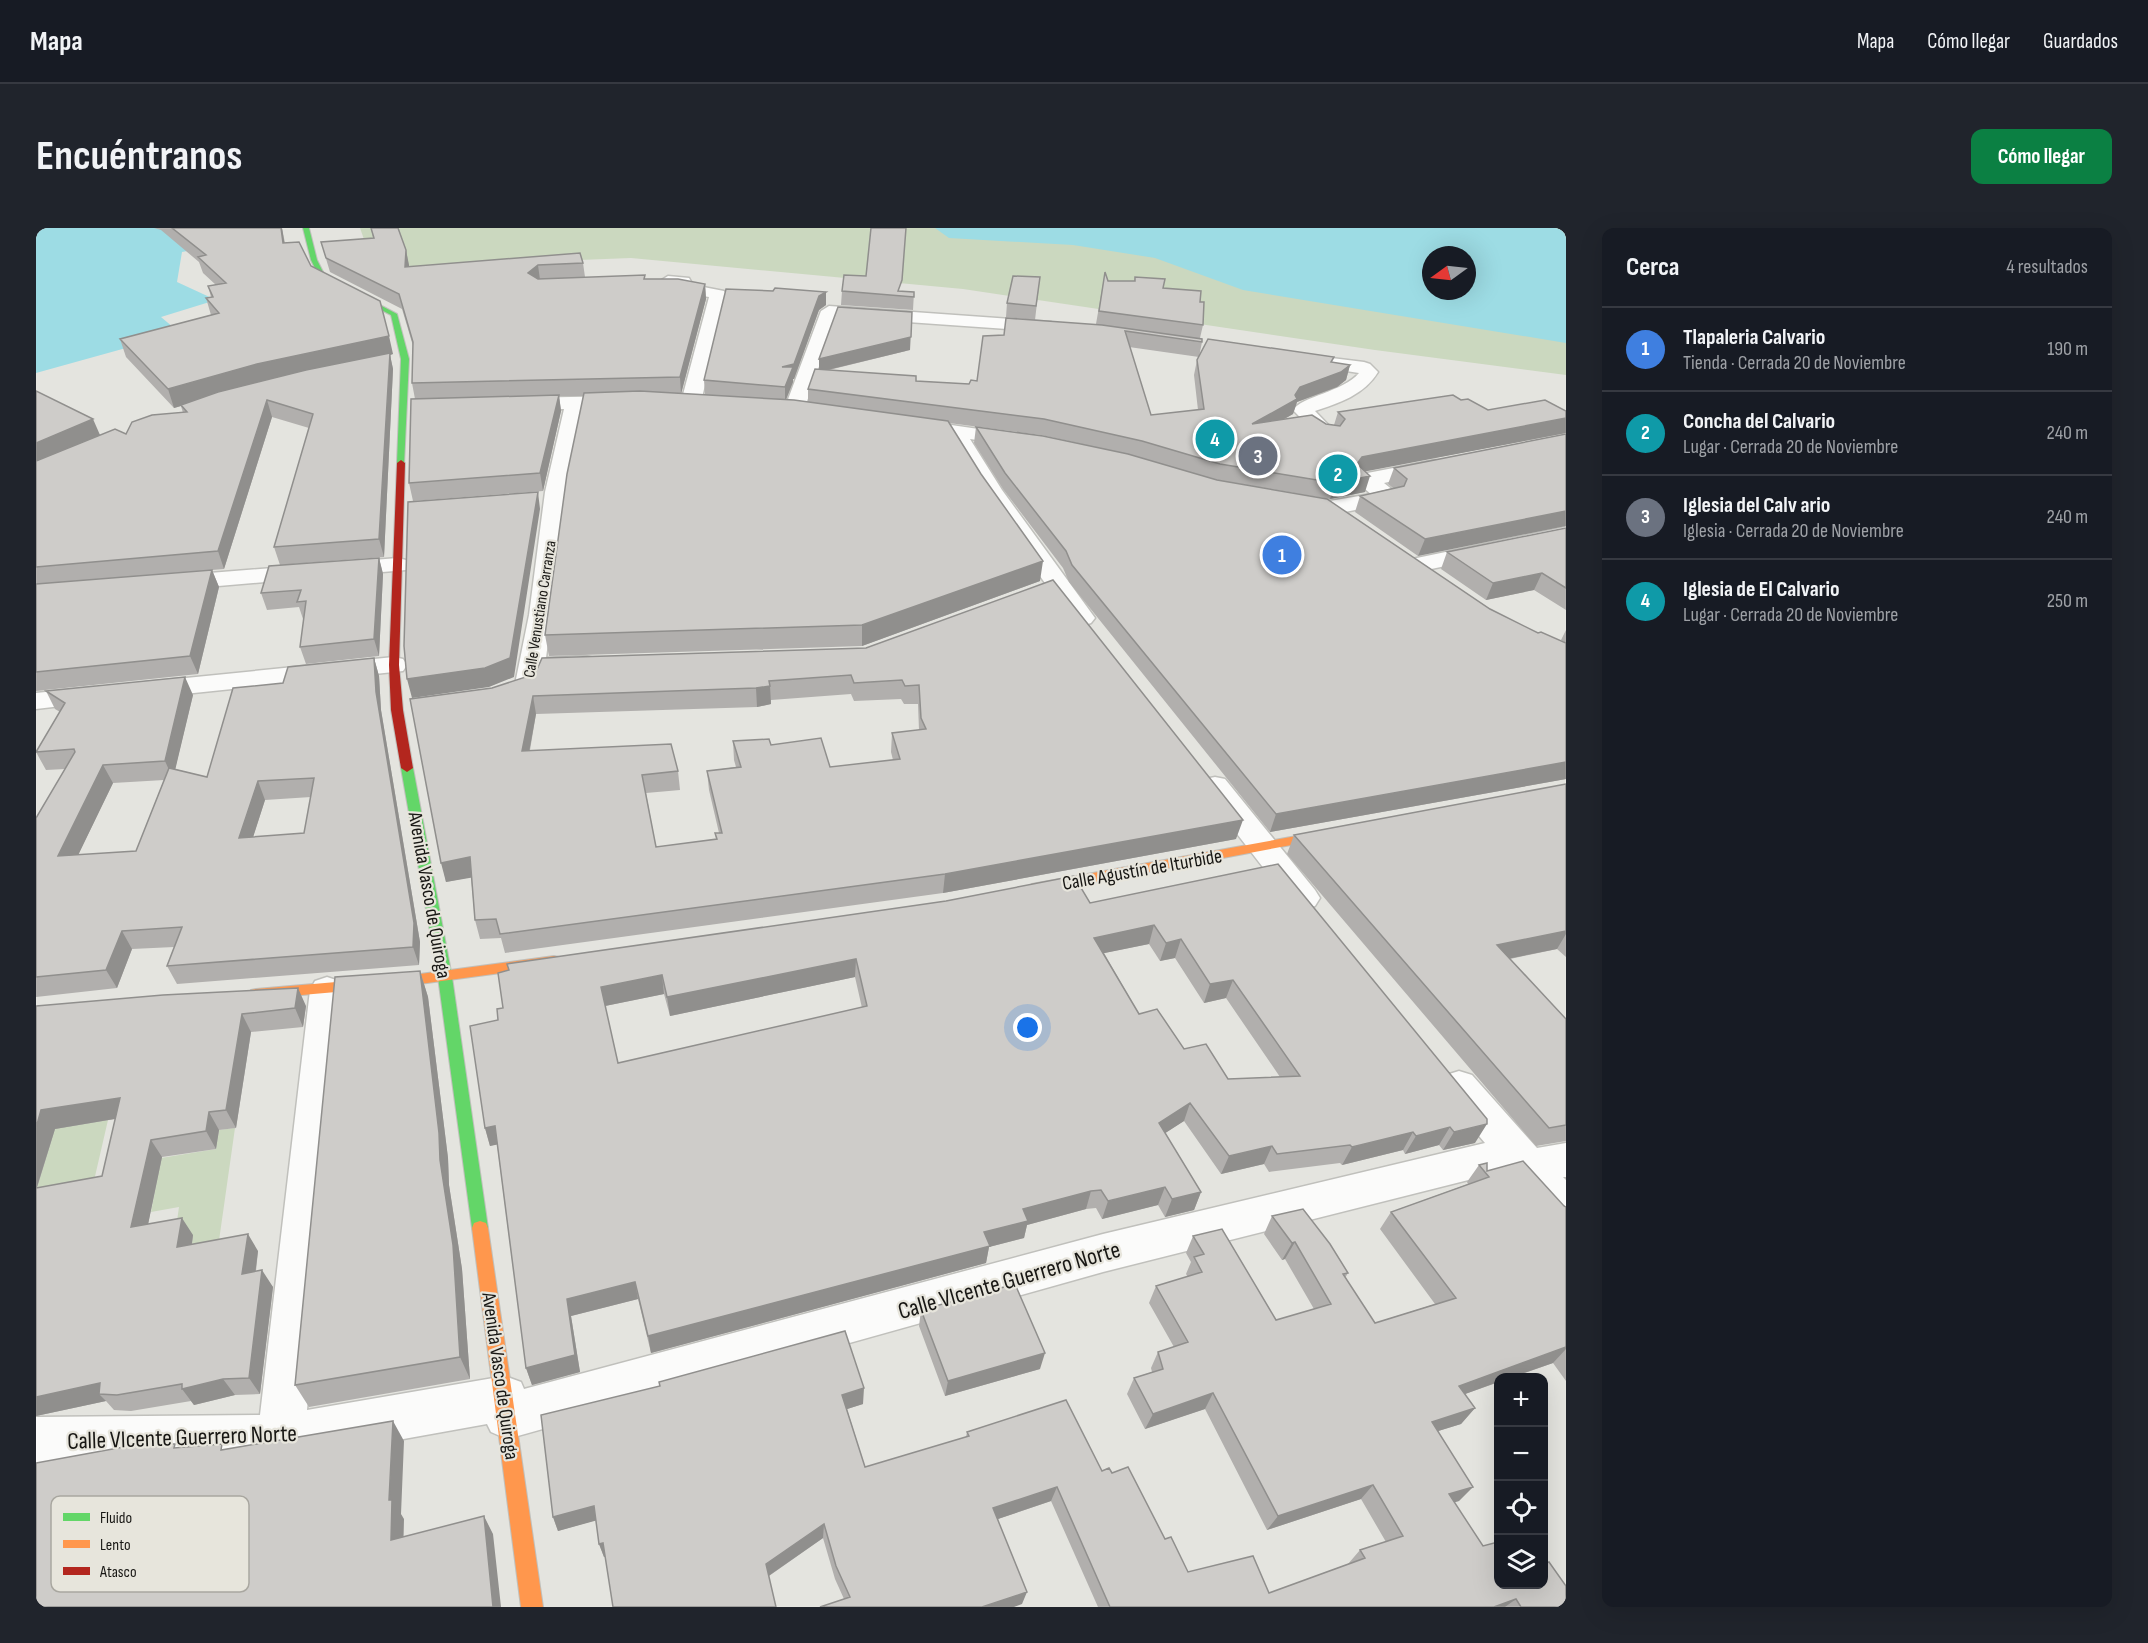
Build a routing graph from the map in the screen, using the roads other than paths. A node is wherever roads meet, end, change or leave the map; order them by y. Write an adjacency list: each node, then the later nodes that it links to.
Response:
1 (306, 228): 20 (street, Avenida Vasco de Quiroga)
2 (653, 282): 8 (street)
3 (1070, 329): 10 (street)
4 (1292, 358): 14 (street)
5 (642, 402): 6 (street)
6 (575, 403): 7 (street); 29 (street, Calle Venustiano Carranza)
7 (500, 404)
8 (714, 404)
9 (771, 408): 10 (street)
10 (794, 410): 11 (street)
11 (817, 413)
12 (886, 422): 13 (street)
13 (954, 430): 15 (street); 26 (street)
14 (1328, 435)
15 (1041, 443)
16 (1454, 462): 18 (street)
17 (1272, 498): 18 (street)
18 (1330, 508): 21 (street)
19 (425, 510): 20 (street)
20 (401, 511): 23 (street, Avenida Vasco de Quiroga)
21 (1358, 527)
22 (1566, 534): 25 (street)
23 (398, 565): 24 (street); 28 (street, Avenida Vasco de Quiroga)
24 (153, 584)
25 (1442, 585)
26 (1100, 641)
27 (615, 663): 29 (street)
28 (394, 665): 31 (street); 38 (street, Avenida Vasco de Quiroga)
29 (533, 666): 30 (street, Calle Venustiano Carranza)
30 (504, 694)
31 (36, 701)
32 (1196, 763): 34 (street)
33 (1344, 831): 34 (street, Calle Agustín de Iturbide)
34 (1262, 847): 35 (street, Calle Agustín de Iturbide); 36 (street)
35 (1023, 891)
36 (1322, 919)
37 (564, 960): 38 (street)
38 (445, 977): 39 (street); 44 (street, Avenida Vasco de Quiroga)
39 (327, 990): 40 (street); 45 (street)
40 (244, 994)
41 (1440, 1062): 42 (street)
42 (1536, 1159): 43 (street); 44 (street, Calle VIcente Guerrero Norte)
43 (1566, 1209)
44 (506, 1407): 45 (street, Calle VIcente Guerrero Norte); 47 (street, Avenida Vasco de Quiroga)
45 (281, 1438): 46 (street, Calle VIcente Guerrero Norte)
46 (36, 1440)
47 (532, 1607)

